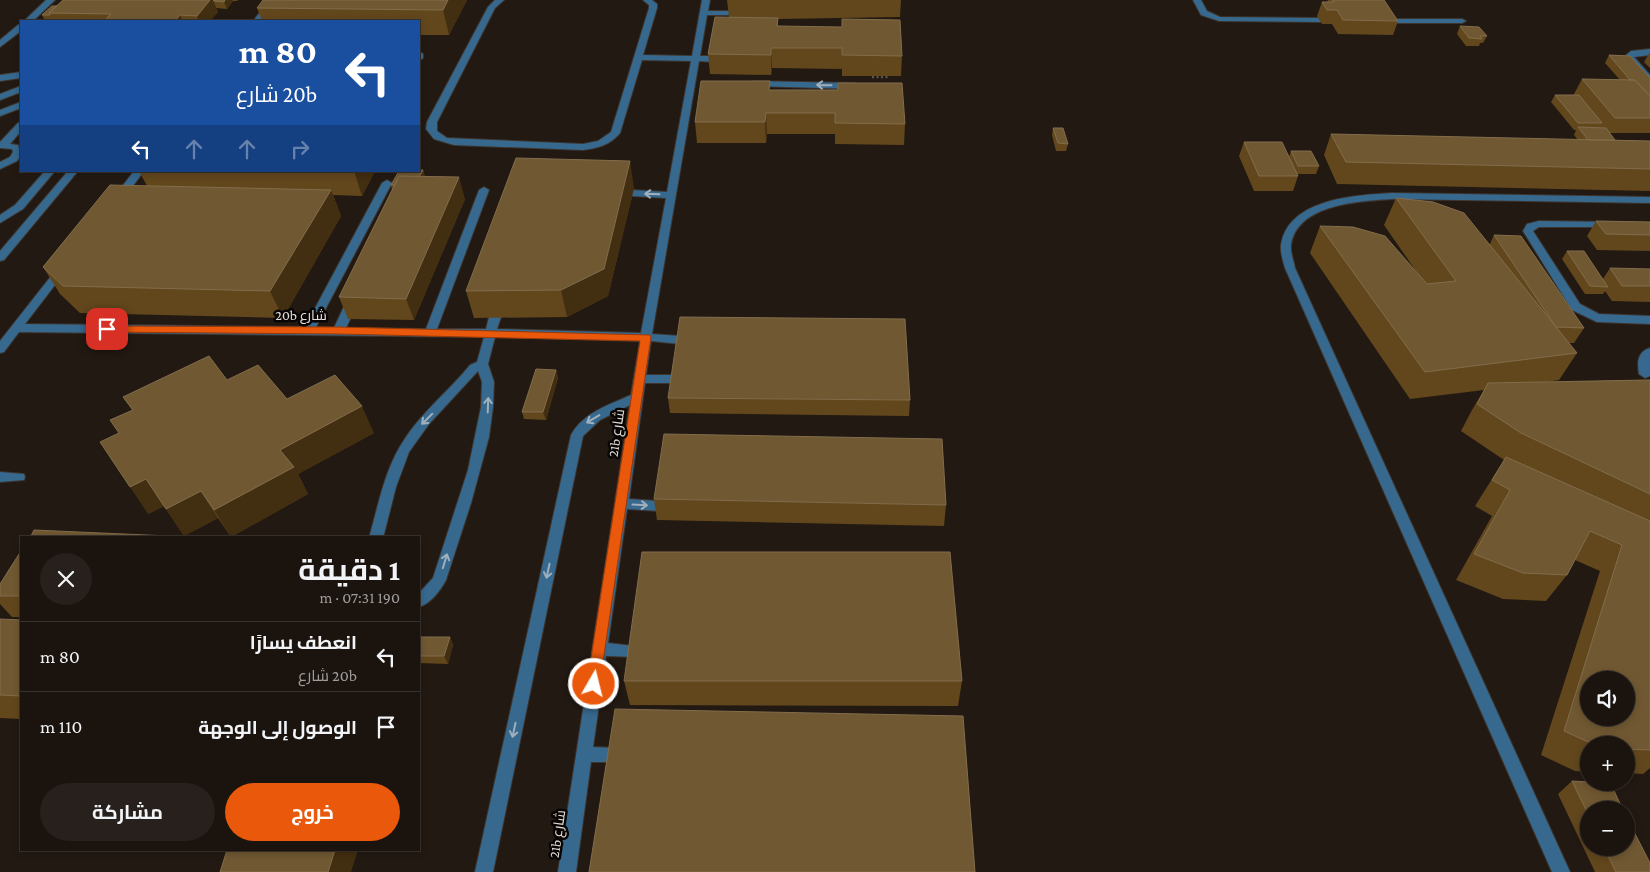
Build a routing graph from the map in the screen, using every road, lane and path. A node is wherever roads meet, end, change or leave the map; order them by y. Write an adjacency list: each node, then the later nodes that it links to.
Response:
1 (51, 0): 10 (street)
2 (94, 0): 3 (street)
3 (142, 0)
4 (274, 0): 11 (street)
5 (500, 0): 18 (street)
6 (647, 0): 18 (street)
7 (1197, 0): 12 (street)
8 (705, 6): 9 (street); 19 (street, 21b شارع)
9 (729, 13)
10 (29, 20)
11 (259, 20)
12 (1320, 20)
13 (1384, 21): 14 (street)
14 (1462, 21)
15 (19, 31): 16 (street)
16 (0, 44)
17 (1650, 52): 23 (street)
18 (638, 57): 19 (street)
19 (697, 59): 20 (street); 40 (street, 21b شارع)
20 (713, 59)
21 (20, 75): 22 (street)
22 (0, 78): 27 (street)
23 (1650, 81)
24 (742, 84): 25 (street, one-way to 24)
25 (861, 86)
26 (20, 90): 27 (street)
27 (0, 96)
28 (20, 105): 29 (street)
29 (0, 113)
30 (20, 126): 31 (street)
31 (2, 145): 32 (street)
32 (20, 152): 33 (street)
33 (0, 166)
34 (49, 172): 43 (street)
35 (71, 172): 45 (street)
36 (138, 172): 42 (street)
37 (387, 183): 53 (street)
38 (484, 190): 55 (street)
39 (632, 193): 40 (street, one-way to 39)
40 (672, 194): 57 (street, 21b شارع)
41 (1650, 200): 78 (street)
42 (111, 208)
43 (0, 220)
44 (1623, 225): 50 (street)
45 (2, 254)
46 (70, 260): 51 (street)
47 (358, 289): 54 (street)
48 (246, 316): 52 (street)
49 (495, 317): 56 (street)
50 (1650, 320)
51 (17, 328): 52 (street, 20b شارع); 59 (street)
52 (237, 330): 53 (street, 20b شارع)
53 (309, 330): 54 (street, 20b شارع)
54 (339, 330): 55 (street, 20b شارع)
55 (430, 332): 56 (street, 20b شارع)
56 (490, 333): 57 (street, 20b شارع); 61 (street)
57 (646, 337): 58 (street, 20b شارع); 64 (street, 21b شارع)
58 (680, 340)
59 (0, 349)
60 (1650, 352): 62 (street)
61 (482, 364): 70 (street, one-way to 70); 71 (street, one-way to 61)
62 (1645, 374)
63 (675, 379): 64 (street)
64 (639, 380): 65 (street, 21b شارع)
65 (637, 397): 68 (street, 21b شارع); 76 (street, one-way to 76)
66 (0, 477): 67 (street)
67 (19, 477)
68 (621, 504): 69 (street, one-way to 69); 72 (street, 21b شارع)
69 (659, 506)
70 (377, 536)
71 (420, 599)
72 (599, 649): 73 (street); 74 (street, 21b شارع)
73 (637, 651)
74 (584, 754): 75 (street); 77 (street, 21b شارع)
75 (618, 755)
76 (484, 872)
77 (567, 872)
78 (1561, 872)

